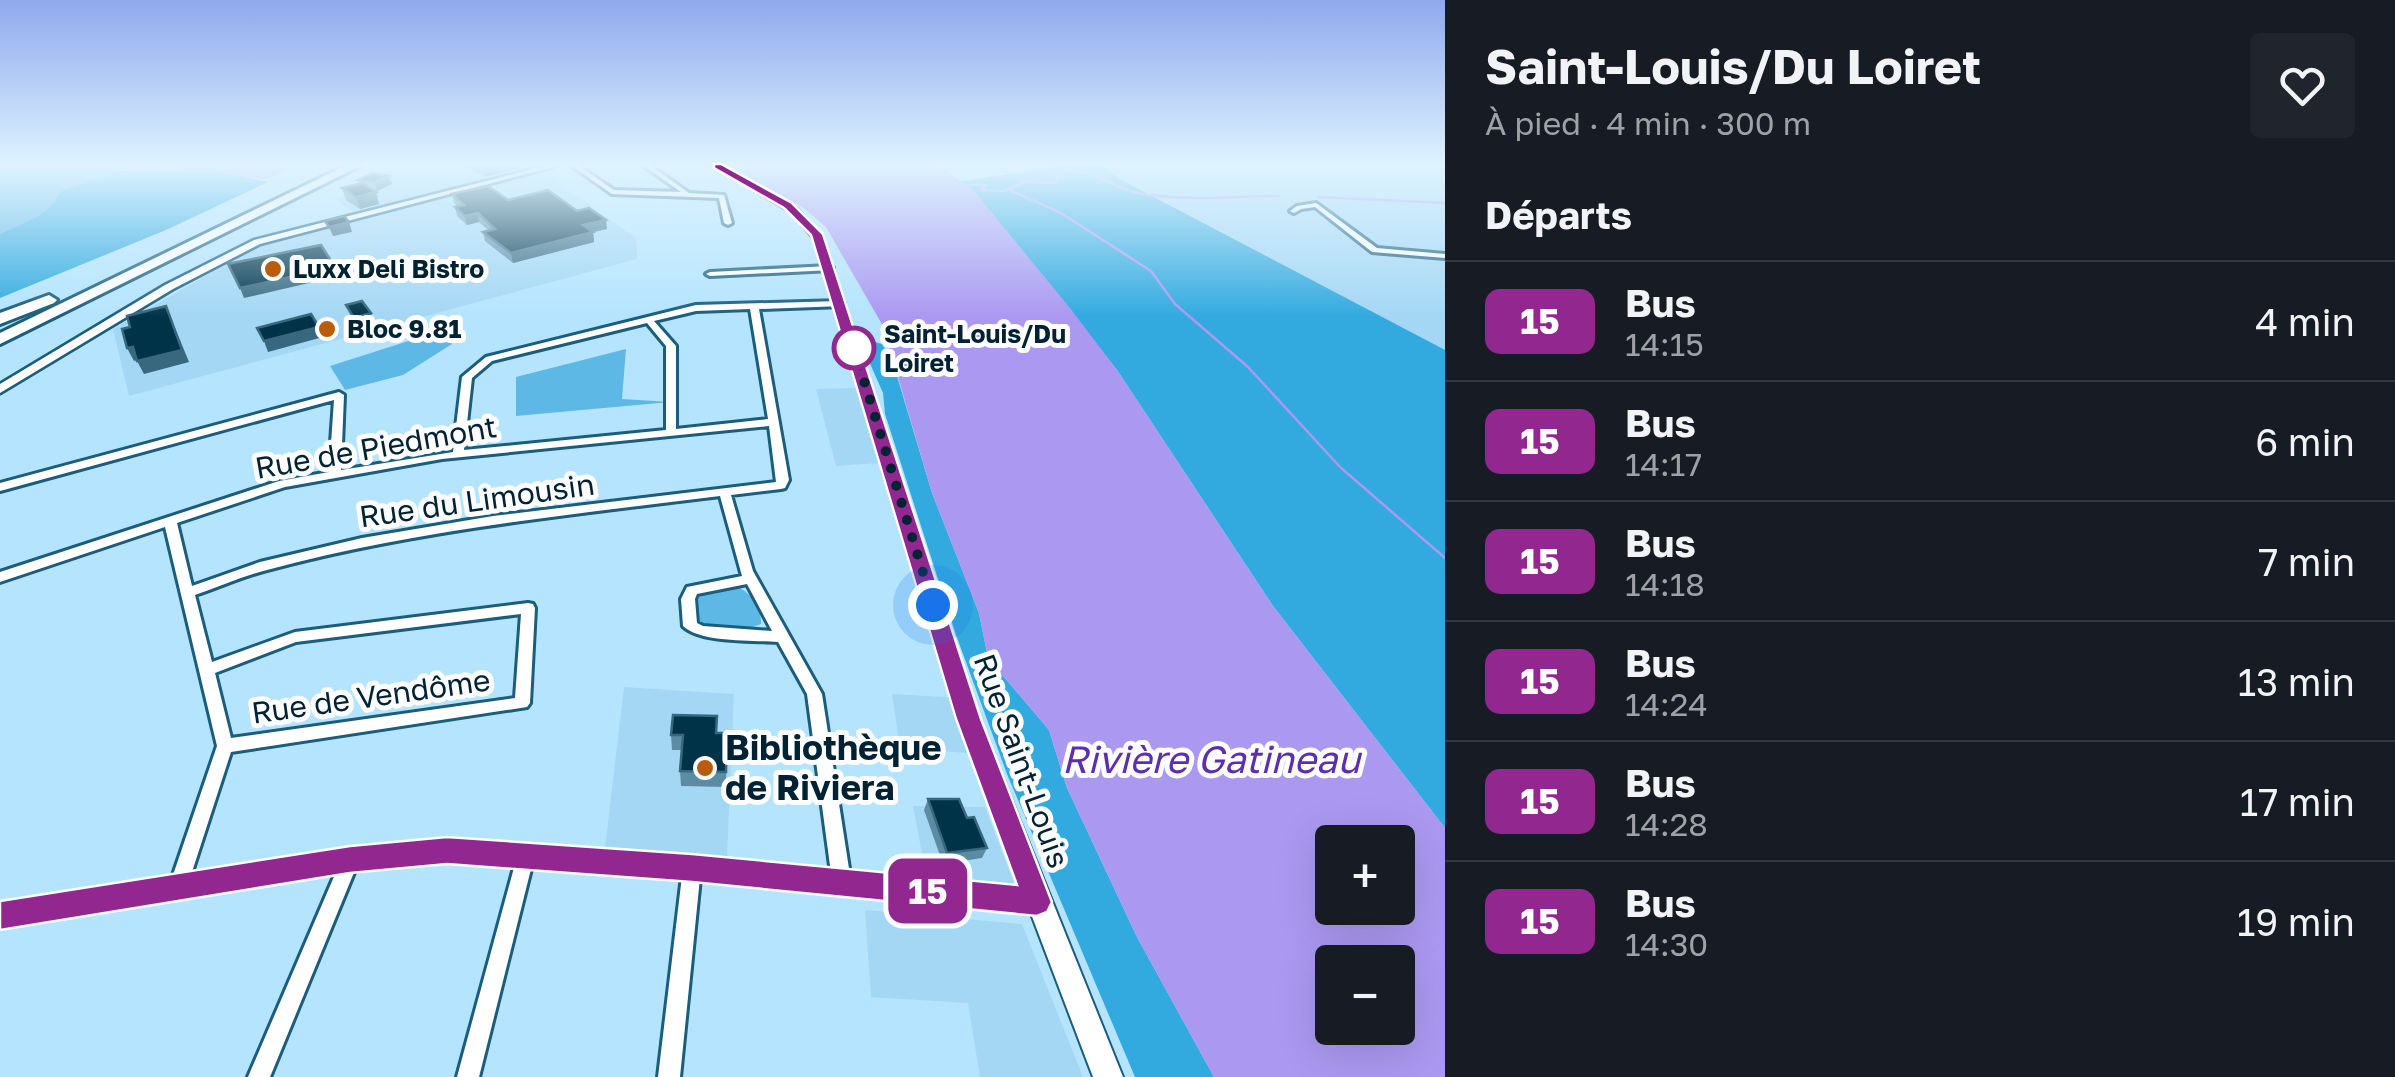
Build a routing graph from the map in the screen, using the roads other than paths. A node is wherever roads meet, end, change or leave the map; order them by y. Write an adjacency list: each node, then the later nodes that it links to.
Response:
1 (233, 216): 15 (highway)
2 (247, 216): 9 (highway)
3 (356, 216): 18 (street)
4 (727, 216): 7 (street)
5 (801, 216): 10 (main road, Rue Saint-Louis)
6 (1331, 216): 8 (street)
7 (728, 222)
8 (1445, 256)
9 (154, 266): 16 (highway); 17 (highway)
10 (828, 268): 11 (street); 12 (main road, Rue Saint-Louis)
11 (710, 274)
12 (840, 304): 13 (street); 37 (main road, Rue Saint-Louis)
13 (754, 306): 14 (street); 19 (street)
14 (649, 320): 20 (street); 21 (street)
15 (0, 322)
16 (0, 338)
17 (0, 356)
18 (0, 389)
19 (772, 422): 20 (street, Rue de Piedmont); 24 (street, Rue du Limousin)
20 (671, 432): 21 (street, Rue de Piedmont)
21 (458, 454): 22 (street, Rue de Piedmont)
22 (335, 474): 23 (street); 25 (street, Rue de Piedmont)
23 (0, 488)
24 (725, 494): 27 (street); 28 (street, Rue du Limousin)
25 (170, 521): 26 (street, Rue de Piedmont); 28 (street)
26 (0, 576)
27 (750, 579): 29 (street); 29 (street)
28 (186, 593): 30 (street)
29 (784, 637): 35 (street)
30 (207, 670): 31 (street); 31 (street, Rue de Vendôme)
31 (225, 746): 36 (street)
32 (526, 854): 33 (street); 34 (street); 40 (street)
33 (350, 859): 36 (street); 39 (street)
34 (692, 868): 35 (street); 41 (street)
35 (842, 883): 37 (street)
36 (179, 884): 38 (street)
37 (1037, 902): 42 (main road, Rue Saint-Louis)
38 (0, 916)
39 (259, 1077)
40 (468, 1077)
41 (669, 1077)
42 (1108, 1077)

